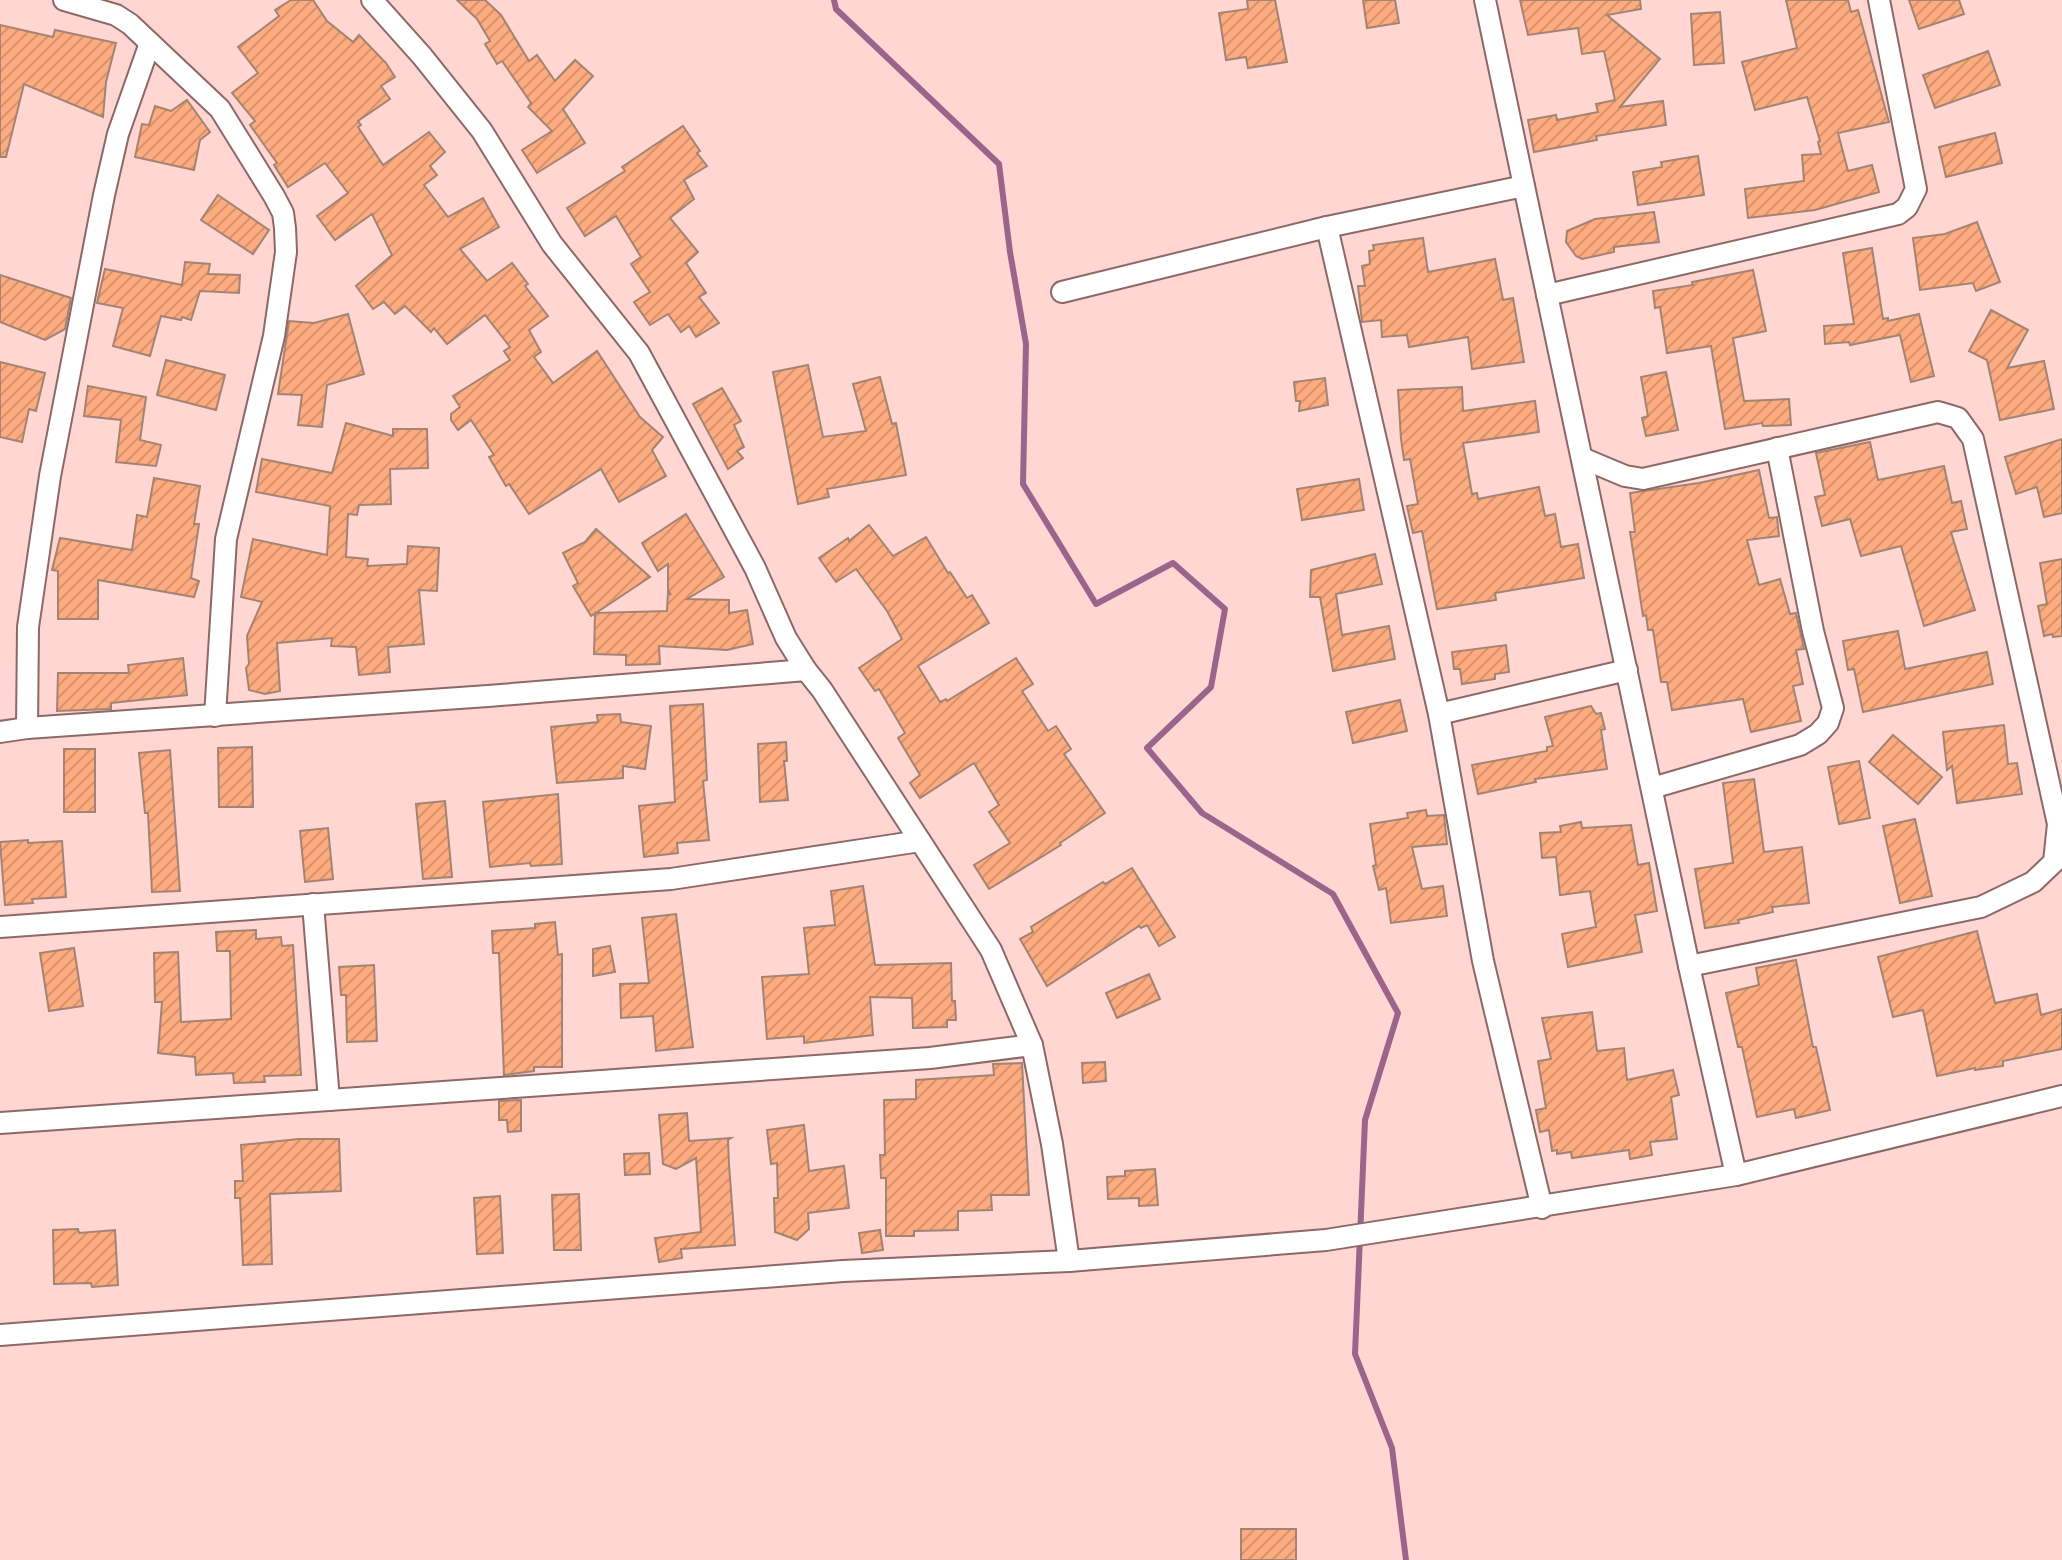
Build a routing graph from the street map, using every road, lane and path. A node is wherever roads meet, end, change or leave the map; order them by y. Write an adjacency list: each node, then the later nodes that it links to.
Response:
1 (64, 0): 5 (street)
2 (372, 0): 12 (street)
3 (1485, 0): 6 (street)
4 (1879, 0): 9 (street)
5 (150, 43): 15 (street); 16 (street)
6 (1524, 186): 7 (street); 9 (street)
7 (1327, 227): 8 (street); 14 (street)
8 (1062, 292)
9 (1547, 295): 11 (street)
10 (1777, 448): 11 (street); 18 (street); 22 (street)
11 (1582, 458): 13 (street)
12 (806, 670): 15 (street); 19 (street)
13 (1627, 670): 14 (street); 18 (street)
14 (1439, 714): 28 (street)
15 (215, 716): 16 (street)
16 (27, 728): 17 (street)
17 (0, 732)
18 (1652, 788): 22 (street)
19 (920, 841): 20 (street); 23 (street)
20 (313, 904): 21 (street); 25 (street)
21 (0, 927)
22 (1689, 966): 27 (street)
23 (1032, 1045): 25 (street); 29 (street)
24 (2062, 1096): 27 (street)
25 (329, 1100): 26 (street)
26 (0, 1123)
27 (1736, 1175): 28 (street)
28 (1542, 1208): 29 (street)
29 (1069, 1261): 30 (street)
30 (0, 1335)

